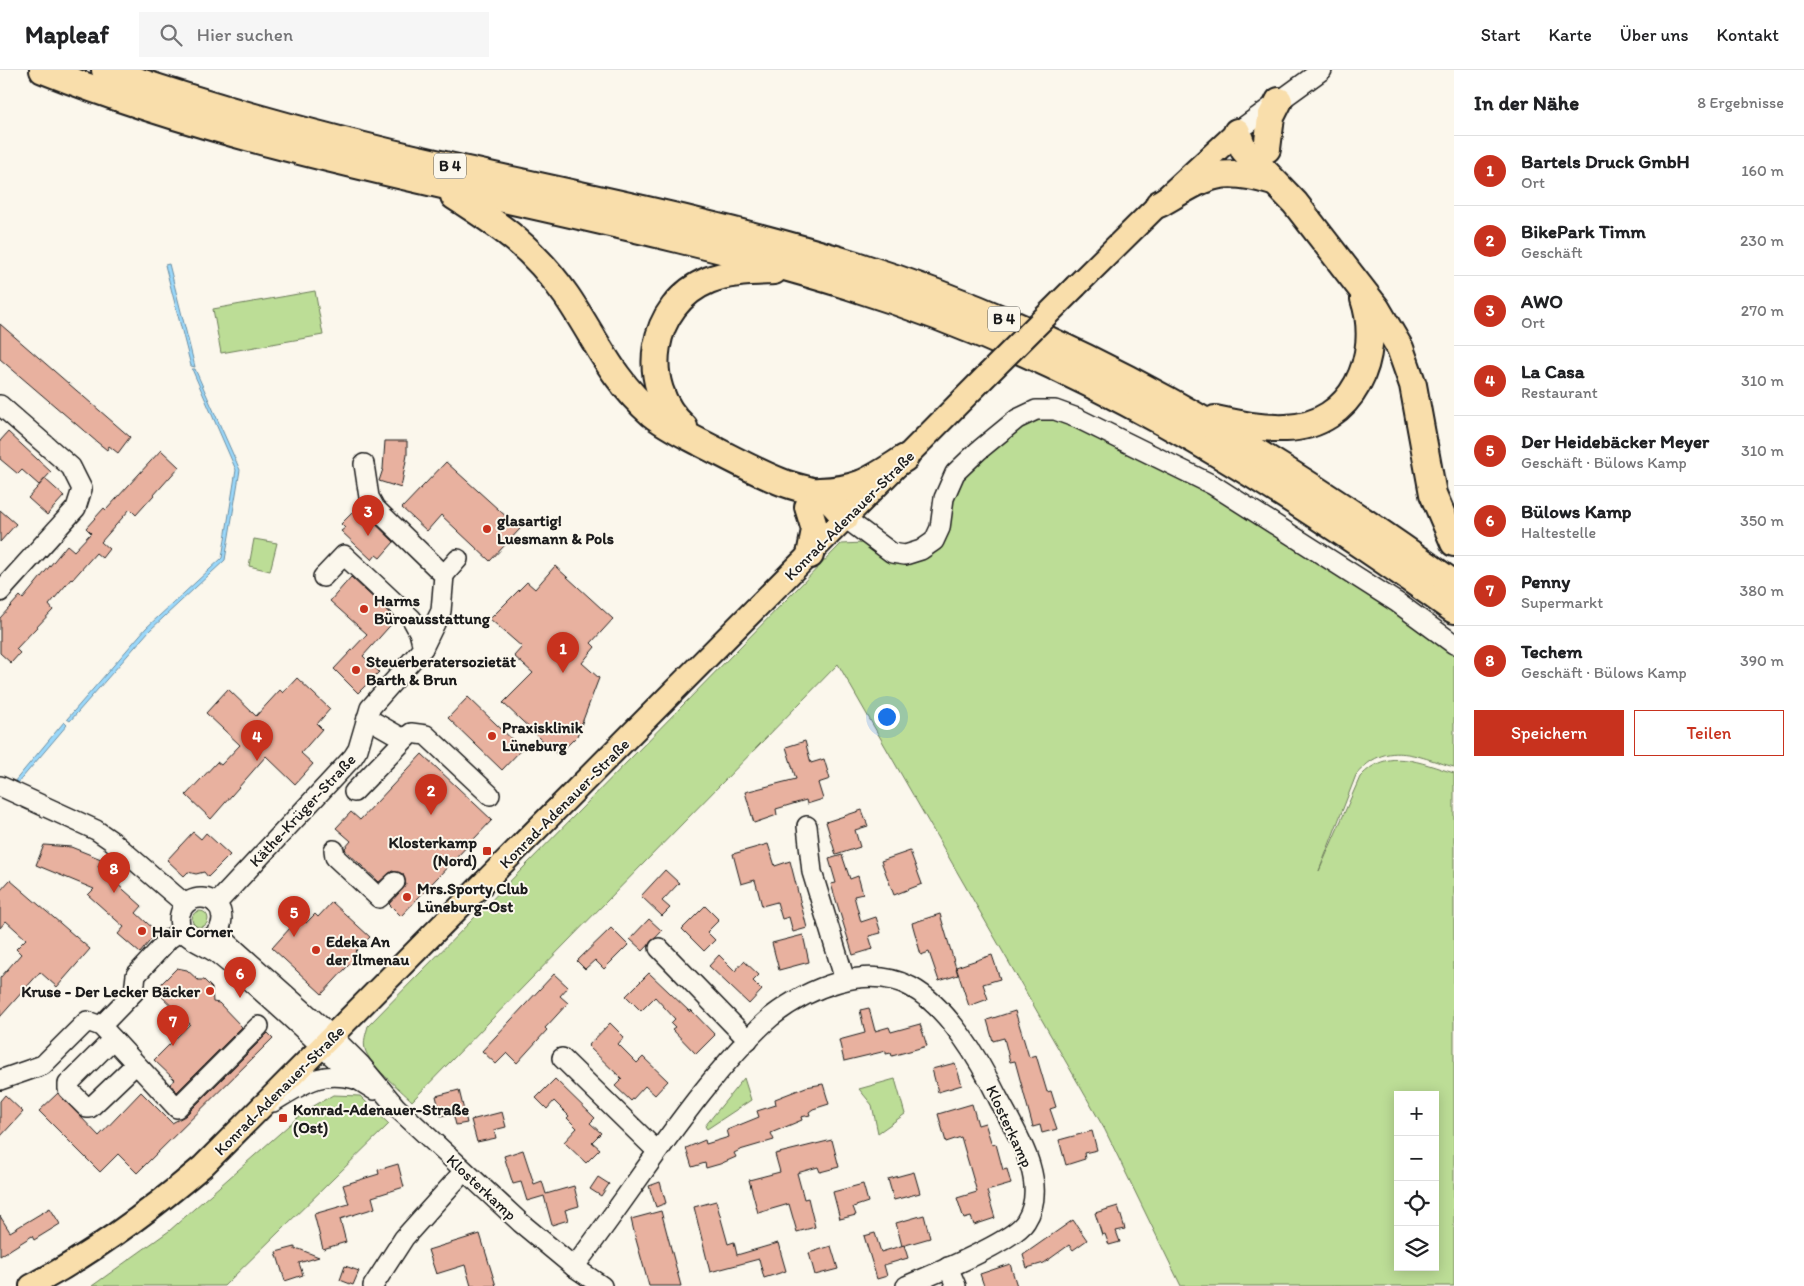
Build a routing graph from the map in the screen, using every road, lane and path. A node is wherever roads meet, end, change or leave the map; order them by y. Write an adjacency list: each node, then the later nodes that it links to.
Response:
1 (43, 70): 8 (highway, B 4)
2 (105, 70): 14 (highway, B 4)
3 (1322, 70): 4 (street)
4 (1279, 101): 5 (street); 6 (highway)
5 (1238, 132): 6 (highway); 7 (highway); 10 (main road, Konrad-Adenauer-Straße)
6 (1266, 149): 9 (highway)
7 (1273, 182): 9 (highway); 10 (highway)
8 (438, 186): 11 (highway, B 4); 15 (highway)
9 (1295, 203): 12 (highway)
10 (1159, 204): 16 (main road, Konrad-Adenauer-Straße, bridge)
11 (792, 269): 15 (highway); 27 (highway, B 4)
12 (1360, 287): 14 (highway); 20 (highway)
13 (0, 405): 26 (street)
14 (1199, 416): 25 (highway, B 4)
15 (701, 443): 18 (highway)
16 (905, 458): 18 (highway); 19 (main road, Konrad-Adenauer-Straße)
17 (364, 464): 23 (street)
18 (813, 499): 19 (highway); 21 (highway)
19 (844, 520): 21 (main road, Konrad-Adenauer-Straße); 28 (street)
20 (1454, 543)
21 (810, 555): 48 (main road, Konrad-Adenauer-Straße)
22 (458, 559): 23 (street)
23 (444, 575): 29 (street, Käthe-Krüger-Straße)
24 (323, 577): 29 (street)
25 (1454, 584)
26 (0, 592)
27 (1454, 610)
28 (1454, 644)
29 (423, 648): 30 (street, Käthe-Krüger-Straße)
30 (366, 718): 31 (street); 39 (street, Käthe-Krüger-Straße)
31 (404, 739): 33 (street); 34 (street)
32 (0, 786): 38 (street)
33 (354, 792)
34 (479, 792)
35 (806, 826): 44 (street)
36 (334, 850): 37 (street)
37 (394, 882)
38 (185, 904): 39 (street); 40 (street)
39 (216, 904): 41 (street)
40 (182, 930): 42 (street); 46 (street)
41 (219, 930): 42 (street); 48 (street)
42 (199, 941): 48 (street)
43 (659, 948): 47 (street)
44 (845, 980): 47 (street, Klosterkamp); 58 (street, Klosterkamp)
45 (259, 1026): 50 (street)
46 (107, 1032): 50 (street); 50 (street); 51 (street)
47 (748, 1040): 55 (street, Klosterkamp)
48 (327, 1041): 52 (street, Klosterkamp); 53 (street, Klosterkamp); 54 (main road, Konrad-Adenauer-Straße)
49 (562, 1058): 55 (street)
50 (136, 1064)
51 (0, 1080)
52 (358, 1080): 53 (street, Klosterkamp); 54 (street, Klosterkamp)
53 (393, 1102): 56 (street, Klosterkamp)
54 (260, 1108): 59 (main road, Konrad-Adenauer-Straße)
55 (658, 1151): 57 (street, Klosterkamp)
56 (464, 1171): 57 (street, Klosterkamp); 60 (street)
57 (574, 1267): 61 (street, Klosterkamp)
58 (948, 1267): 62 (street, Klosterkamp); 63 (street)
59 (31, 1286)
60 (372, 1286)
61 (602, 1286)
62 (906, 1286)
63 (956, 1286)

